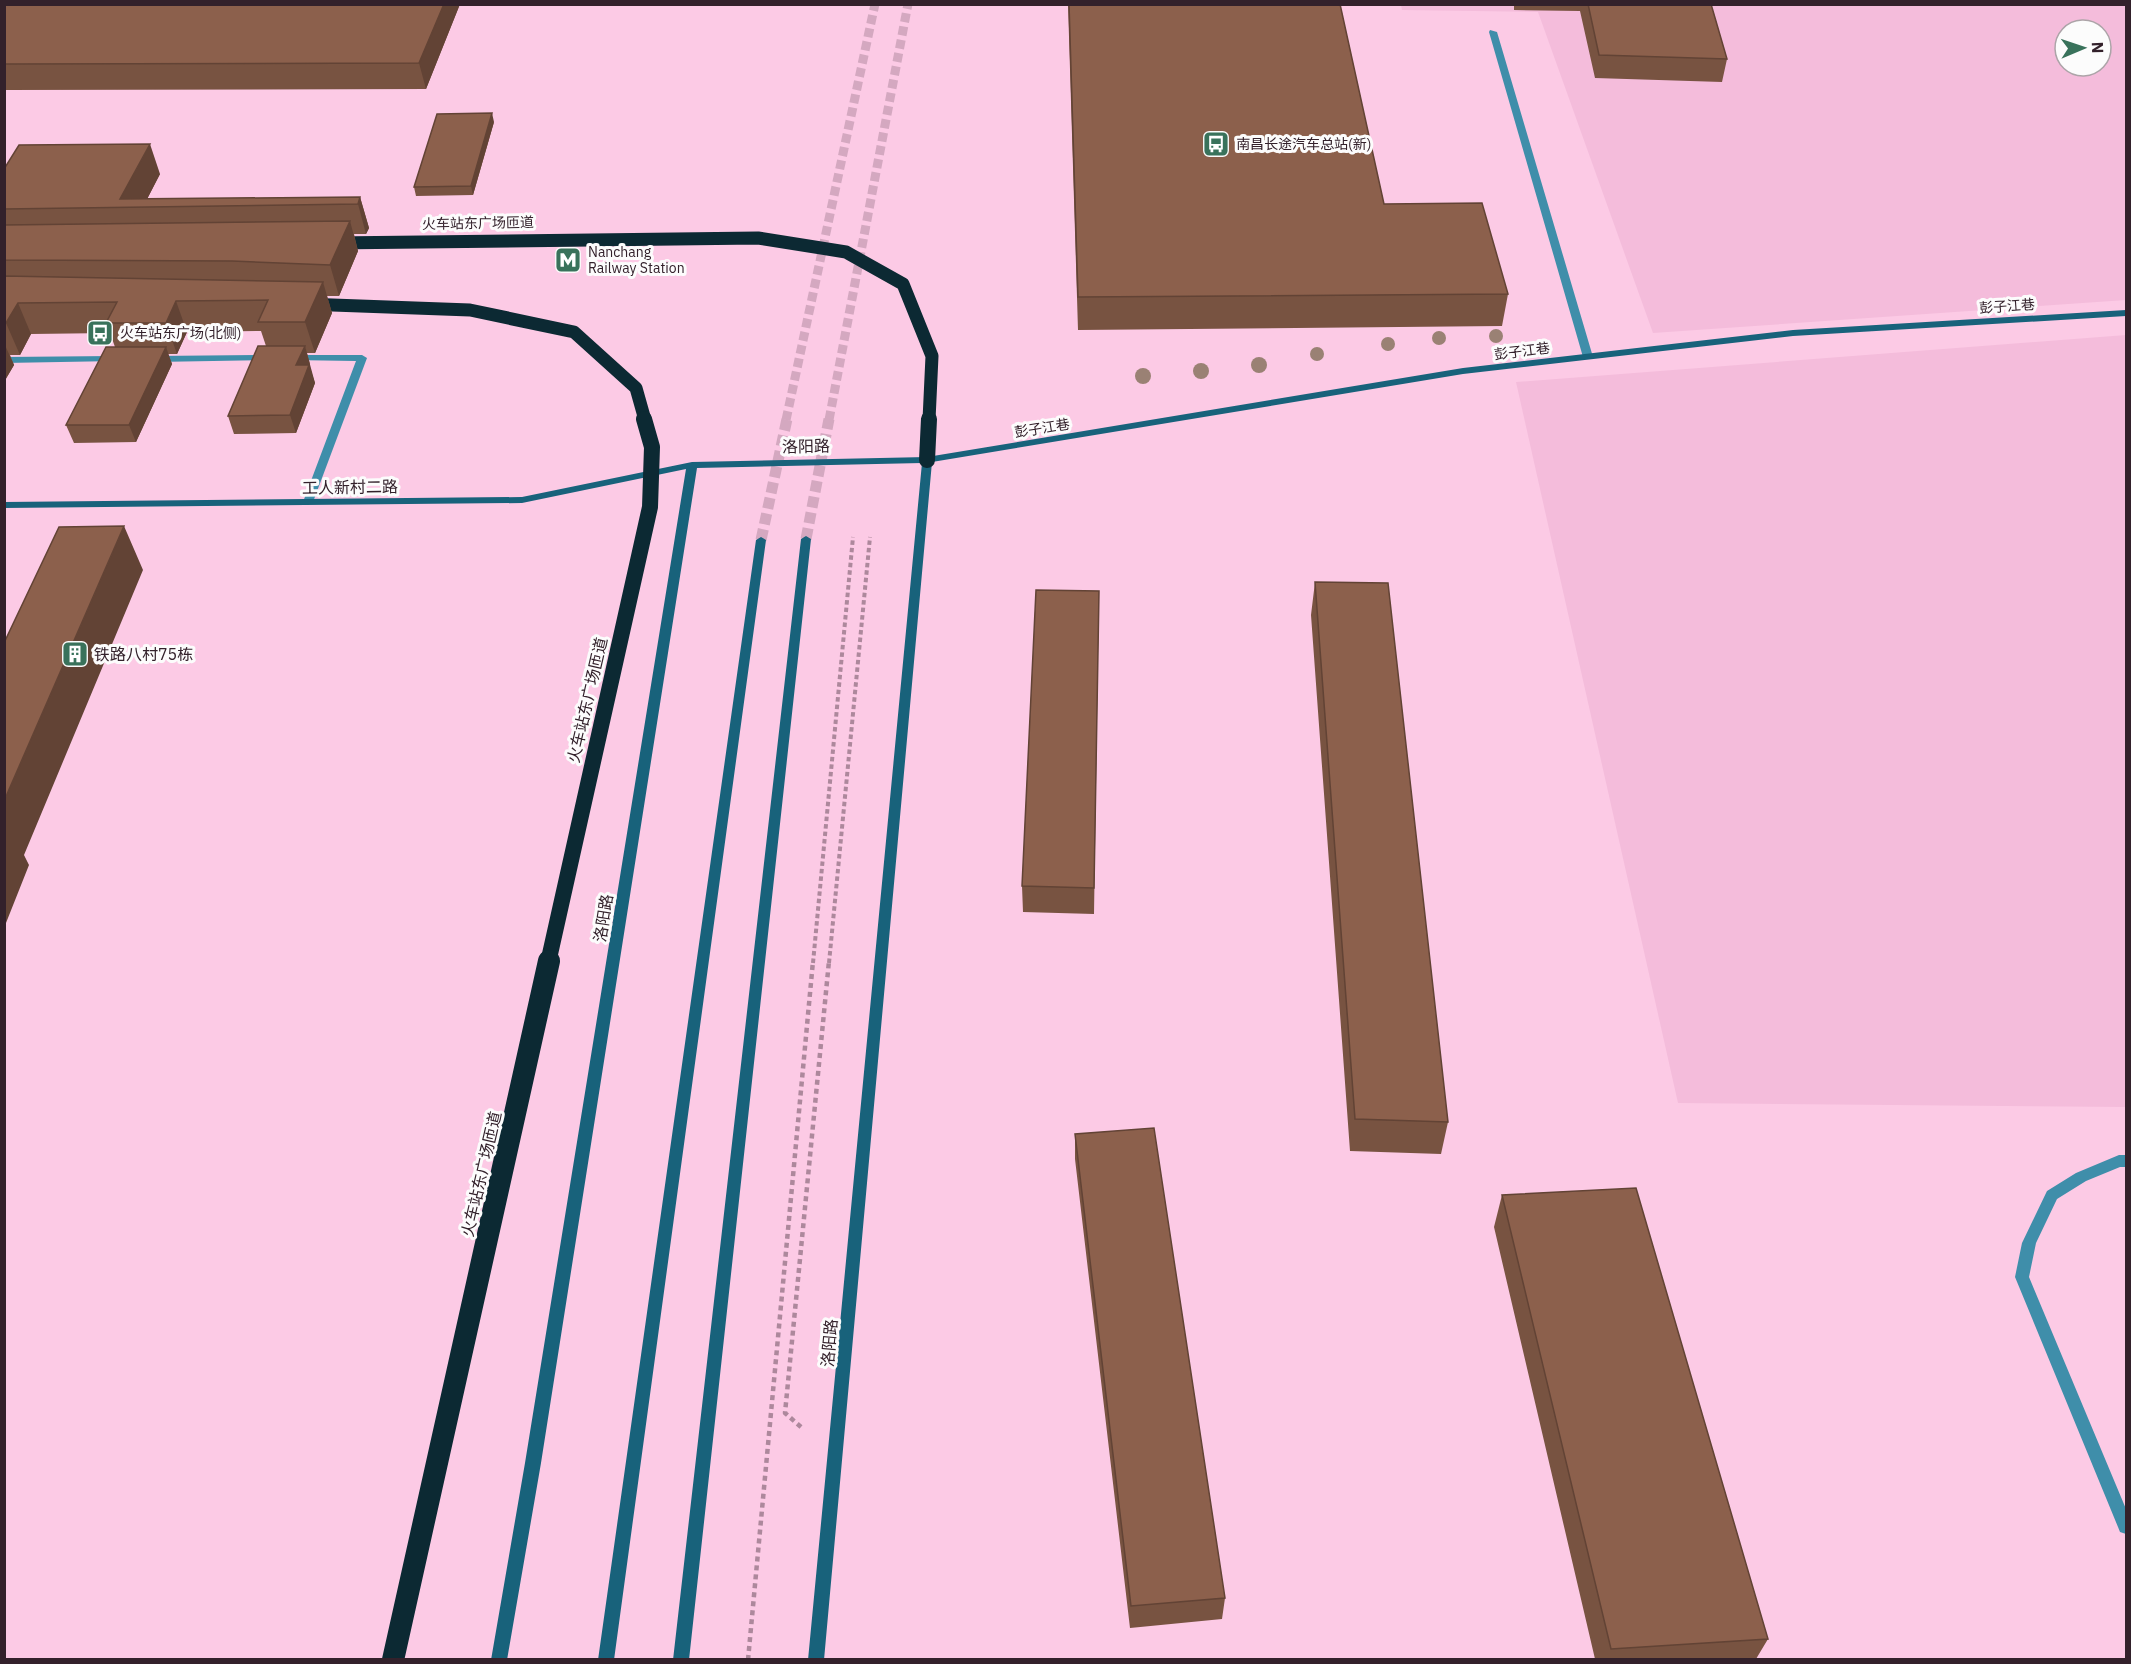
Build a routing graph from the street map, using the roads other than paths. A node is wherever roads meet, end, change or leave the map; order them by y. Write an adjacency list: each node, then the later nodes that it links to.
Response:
1 (1493, 32): 5 (street)
2 (323, 243): 9 (highway, 火车站东广场匝道, bridge)
3 (288, 303): 17 (highway, 火车站东广场匝道, bridge)
4 (2127, 313): 5 (street, 彭子江巷)
5 (1588, 357): 9 (street, 彭子江巷)
6 (124, 359): 8 (street)
7 (148, 359): 11 (street)
8 (4, 360)
9 (927, 460): 10 (street, 洛阳路); 21 (street, 洛阳路)
10 (692, 465): 11 (street, 工人新村二路); 18 (street, 洛阳路)
11 (308, 502): 12 (street, 工人新村二路)
12 (4, 505)
13 (806, 538): 20 (street)
14 (760, 540): 19 (street)
15 (2127, 1161): 16 (street)
16 (2127, 1527)
17 (393, 1659)
18 (499, 1659)
19 (606, 1659)
20 (681, 1659)
21 (816, 1659)

